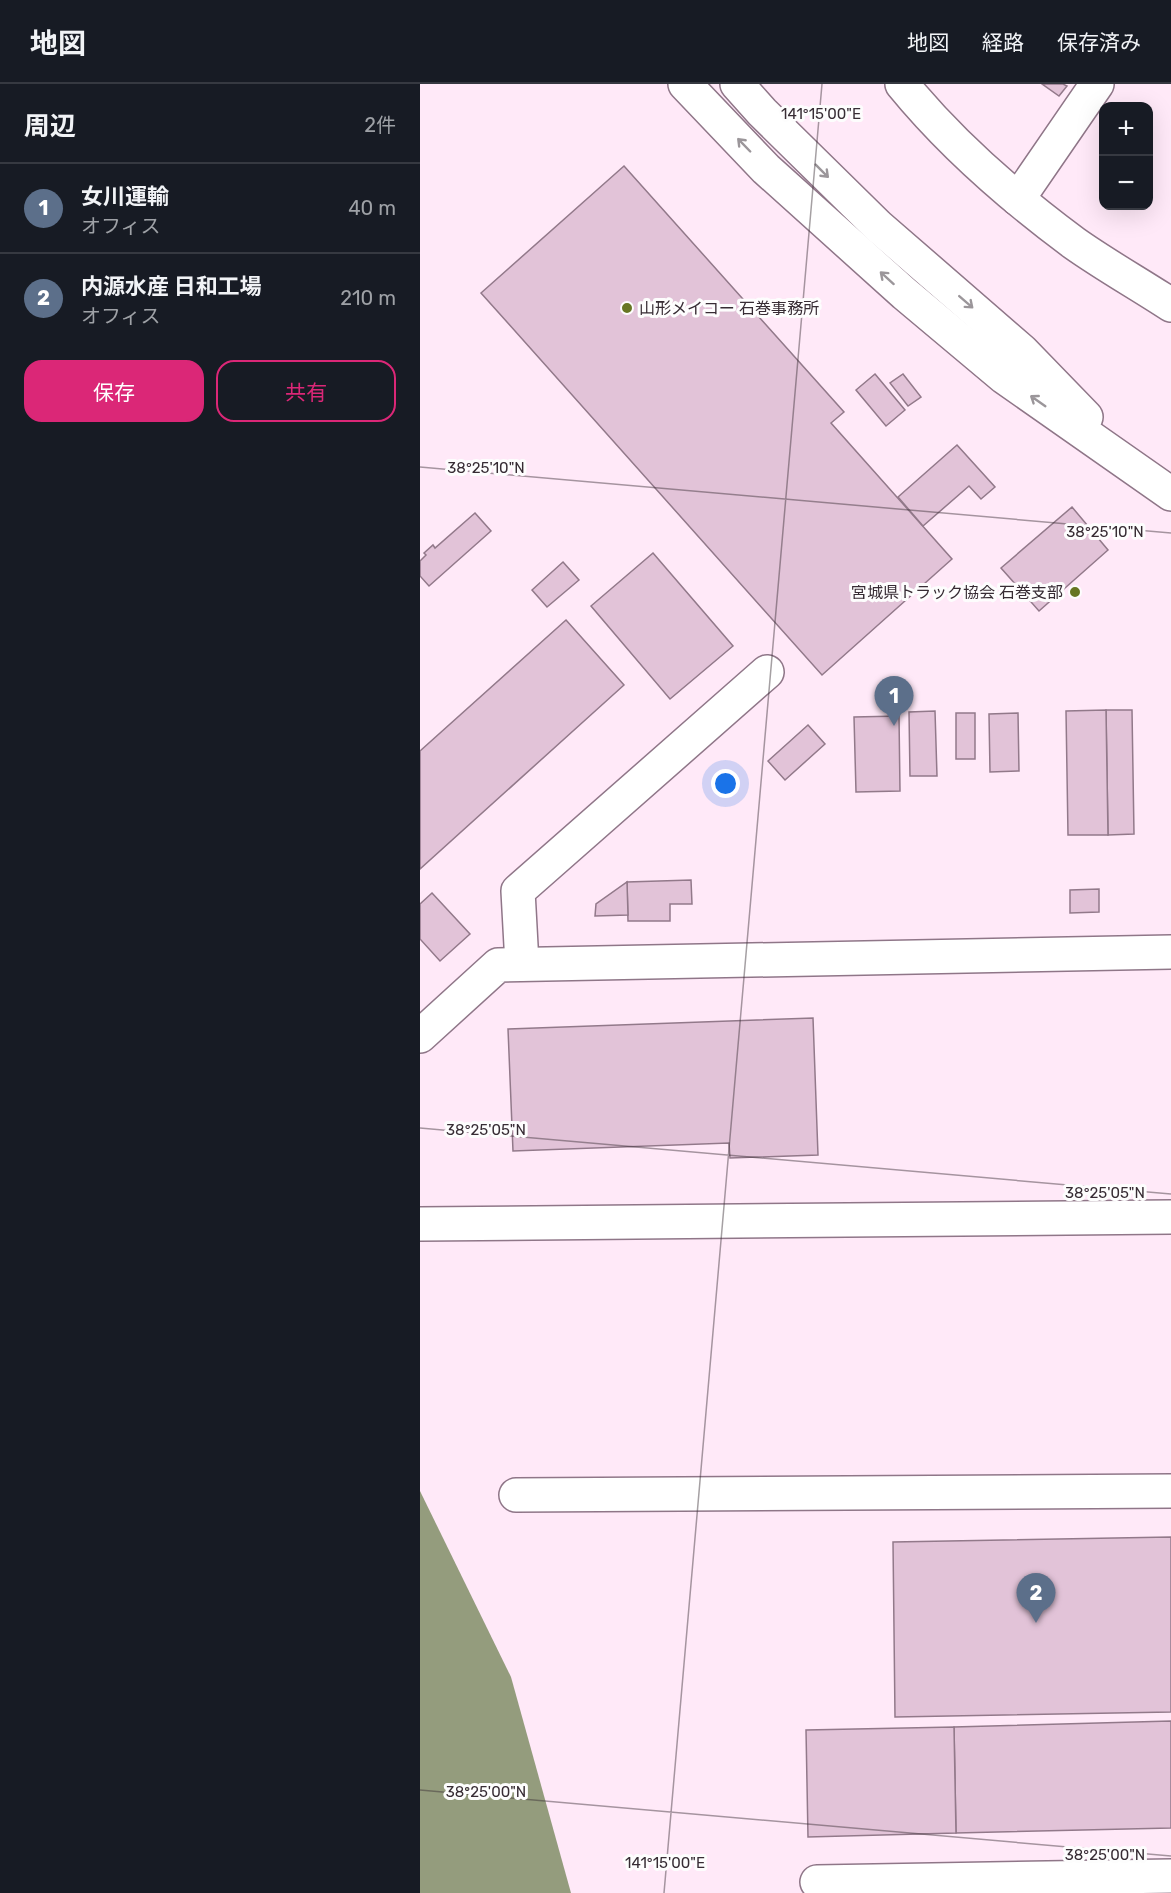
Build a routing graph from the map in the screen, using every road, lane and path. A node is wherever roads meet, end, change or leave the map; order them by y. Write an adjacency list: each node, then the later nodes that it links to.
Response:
1 (685, 84): 7 (street, one-way to 1)
2 (737, 84): 7 (street, one-way to 7)
3 (902, 84): 5 (street)
4 (1096, 84): 5 (street)
5 (1018, 199): 6 (street)
6 (1171, 305)
7 (1138, 470): 8 (street)
8 (1171, 494)
9 (767, 672): 11 (street)
10 (1171, 952): 11 (street)
11 (522, 964): 12 (street)
12 (420, 1036)
13 (1171, 1217): 14 (street)
14 (420, 1224)
15 (1171, 1491): 16 (street)
16 (516, 1495)
17 (1171, 1876): 18 (street)
18 (817, 1882)

